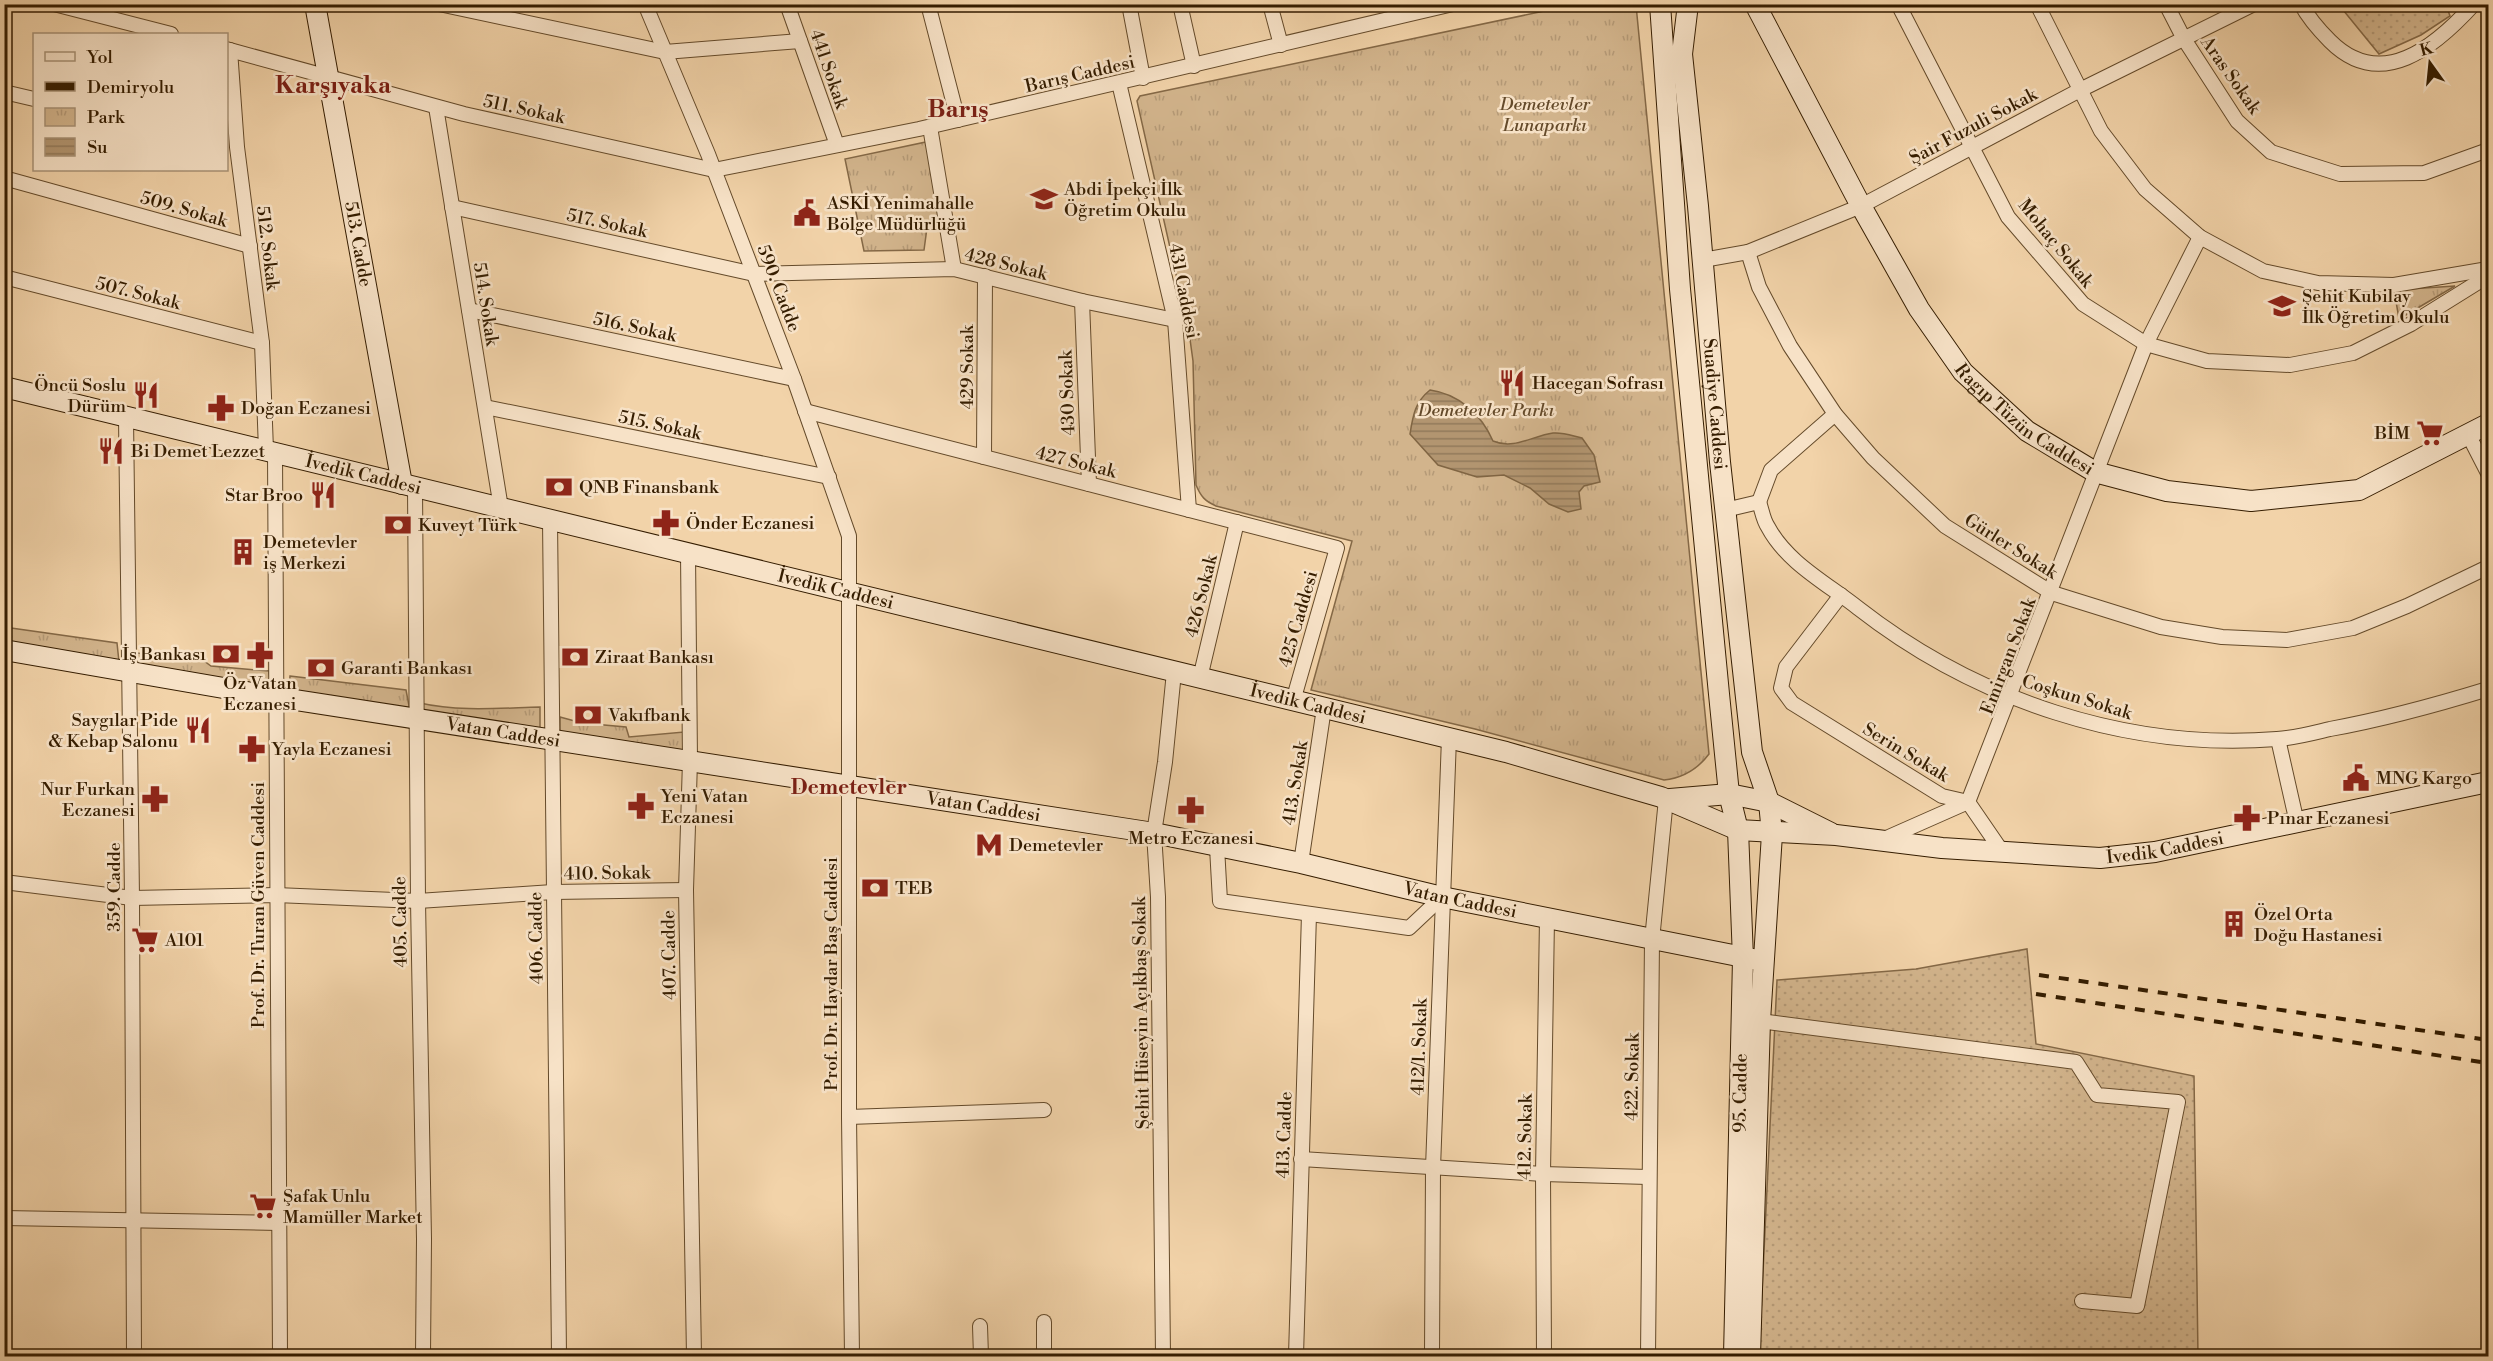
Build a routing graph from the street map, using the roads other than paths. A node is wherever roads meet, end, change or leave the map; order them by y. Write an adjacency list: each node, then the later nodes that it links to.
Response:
1 (54, 4): 21 (street)
2 (315, 4): 28 (main road, 513. Cadde)
3 (439, 4): 26 (street)
4 (645, 4): 26 (street, 590. Cadde)
5 (787, 4): 23 (street, 441 Sokak)
6 (928, 4): 35 (street)
7 (1130, 4): 29 (street)
8 (1180, 4): 27 (street)
9 (1270, 4): 24 (street)
10 (1453, 4): 20 (street, Barış Caddesi)
11 (1660, 4): 103 (main road, Suadiye Caddesi)
12 (1688, 4): 48 (main road, Suadiye Caddesi)
13 (1755, 4): 43 (main road, Ragıp Tüzün Caddesi)
14 (1898, 4): 39 (street, Mohaç Sokak)
15 (2037, 4): 31 (street)
16 (2166, 4): 22 (street, Aras Sokak)
17 (2254, 4): 22 (street, Şair Fuzuli Sokak)
18 (2301, 4): 19 (street)
19 (2474, 4)
20 (1426, 7): 24 (street, Barış Caddesi)
21 (167, 33)
22 (2184, 39): 31 (street, Şair Fuzuli Sokak); 40 (street, Aras Sokak)
23 (800, 41): 26 (street); 38 (street, 441 Sokak)
24 (1281, 45): 27 (street, Barış Caddesi)
25 (228, 49): 28 (street); 37 (street, 512. Sokak)
26 (665, 52): 41 (street, 590. Cadde)
27 (1194, 66): 29 (street, Barış Caddesi)
28 (328, 78): 34 (street, 511. Sokak); 74 (main road, 513. Cadde)
29 (1143, 78): 30 (street, Barış Caddesi)
30 (1119, 83): 35 (street, Barış Caddesi); 57 (street, 431 Caddesi)
31 (2080, 90): 39 (street, Şair Fuzuli Sokak); 45 (street)
32 (4, 92): 33 (street)
33 (33, 99)
34 (436, 107): 41 (street, 511. Sokak); 44 (street, 514. Sokak)
35 (958, 120): 36 (street, Barış Caddesi)
36 (930, 127): 38 (street, Barış Caddesi); 49 (street)
37 (232, 146): 46 (street, 512. Sokak)
38 (837, 146): 41 (street, Barış Caddesi)
39 (1972, 147): 43 (street, Şair Fuzuli Sokak); 59 (street, Mohaç Sokak)
40 (2488, 150)
41 (714, 170): 51 (street, 590. Cadde)
42 (4, 178): 46 (street, 509. Sokak)
43 (1861, 206): 47 (street, Şair Fuzuli Sokak); 70 (main road, Ragıp Tüzün Caddesi)
44 (452, 207): 51 (street, 517. Sokak); 56 (street, 514. Sokak)
45 (2200, 237): 50 (street); 59 (street, Emirgan Sokak)
46 (250, 246): 58 (street, 512. Sokak)
47 (1748, 252): 48 (street, Şair Fuzuli Sokak); 64 (street, Gürler Sokak)
48 (1703, 260): 78 (main road, Suadiye Caddesi)
49 (954, 269): 51 (street, 428 Sokak); 52 (street, 428 Sokak)
50 (2488, 269)
51 (754, 274): 60 (street, 590. Cadde)
52 (985, 276): 55 (street, 428 Sokak); 69 (street, 429 Sokak)
53 (2488, 276): 59 (street, Mohaç Sokak)
54 (4, 277): 58 (street, 507. Sokak)
55 (1082, 301): 57 (street, 428 Sokak); 73 (street, 430 Sokak)
56 (469, 310): 60 (street, 516. Sokak); 62 (street, 514. Sokak)
57 (1175, 320): 77 (street, 431 Caddesi)
58 (262, 343): 68 (street, 512. Sokak)
59 (2146, 344): 70 (street, Emirgan Sokak)
60 (794, 379): 63 (street, 590. Cadde)
61 (4, 387): 65 (main road, İvedik Caddesi)
62 (485, 407): 72 (street, 515. Sokak); 76 (street, 514. Sokak)
63 (806, 411): 69 (street, 427 Sokak); 72 (street, 590. Cadde)
64 (1835, 414): 75 (street); 85 (street, Gürler Sokak)
65 (126, 417): 68 (main road, İvedik Caddesi); 88 (street, 359. Cadde)
66 (2488, 424): 67 (main road, Ragıp Tüzün Caddesi)
67 (2469, 436): 70 (main road, Ragıp Tüzün Caddesi); 71 (street)
68 (270, 452): 74 (main road, İvedik Caddesi); 93 (street, Prof. Dr. Turan Güven Caddesi)
69 (984, 457): 73 (street, 427 Sokak)
70 (2095, 472): 85 (street, Emirgan Sokak)
71 (2488, 473)
72 (829, 477): 84 (street, 590. Cadde)
73 (1089, 484): 77 (street, 427 Sokak)
74 (409, 485): 76 (main road, İvedik Caddesi); 96 (street, 405. Cadde)
75 (1759, 502): 78 (street); 86 (street, Coşkun Sokak)
76 (501, 508): 79 (main road, İvedik Caddesi)
77 (1189, 510): 80 (street, 427 Sokak)
78 (1725, 510): 105 (main road, Suadiye Caddesi)
79 (550, 520): 82 (main road, İvedik Caddesi); 99 (street, 406. Cadde)
80 (1237, 522): 81 (street, 427 Sokak); 90 (street, 426 Sokak)
81 (1336, 548): 94 (street, 425 Caddesi)
82 (688, 553): 84 (main road, İvedik Caddesi); 100 (street, 407. Cadde)
83 (2488, 567): 85 (street, Gürler Sokak)
84 (849, 592): 89 (main road, İvedik Caddesi); 102 (street, Prof. Dr. Haydar Baş Caddesi)
85 (2052, 592): 92 (street, Emirgan Sokak)
86 (1841, 595): 92 (street, Coşkun Sokak); 106 (street, Serin Sokak)
87 (4, 650): 88 (main road, Vatan Caddesi)
88 (130, 672): 93 (main road, Vatan Caddesi); 121 (street, 359. Cadde)
89 (1174, 672): 90 (main road, İvedik Caddesi); 109 (street, Şehit Hüseyin Açıkbaş Sokak)
90 (1200, 678): 94 (main road, İvedik Caddesi)
91 (2488, 689): 98 (street, Coşkun Sokak)
92 (2012, 696): 98 (street, Coşkun Sokak); 106 (street, Emirgan Sokak)
93 (276, 697): 96 (main road, Vatan Caddesi); 119 (street, Prof. Dr. Turan Güven Caddesi)
94 (1293, 700): 95 (main road, İvedik Caddesi)
95 (1324, 708): 97 (main road, İvedik Caddesi); 115 (street, 413. Sokak)
96 (417, 717): 99 (main road, Vatan Caddesi); 122 (street, 405. Cadde)
97 (1449, 738): 104 (main road, İvedik Caddesi); 120 (street, 412/1. Sokak)
98 (2278, 739): 107 (street)
99 (553, 740): 100 (main road, Vatan Caddesi); 118 (street, 406. Cadde)
100 (690, 761): 102 (main road, Vatan Caddesi); 117 (street, 407. Cadde)
101 (2488, 782): 107 (main road, İvedik Caddesi)
102 (849, 787): 109 (main road, Vatan Caddesi); 130 (street, Prof. Dr. Haydar Baş Caddesi)
103 (1729, 795): 104 (main road, İvedik Caddesi); 105 (main road, İvedik Caddesi); 108 (main road)
104 (1666, 799): 108 (main road, İvedik Caddesi); 125 (street, 422. Sokak)
105 (1769, 802): 110 (main road); 111 (main road, İvedik Caddesi)
106 (1968, 802): 112 (street); 114 (street)
107 (2297, 823): 114 (main road, İvedik Caddesi)
108 (1738, 830): 110 (main road, İvedik Caddesi); 126 (main road, 95. Cadde)
109 (1154, 833): 113 (main road, Vatan Caddesi); 149 (street, Şehit Hüseyin Açıkbaş Sokak)
110 (1772, 834): 111 (main road, İvedik Caddesi); 127 (main road, 95. Cadde)
111 (1836, 835): 112 (main road, İvedik Caddesi)
112 (1882, 840): 114 (main road, İvedik Caddesi)
113 (1217, 847): 115 (main road, Vatan Caddesi); 123 (street)
114 (2003, 853)
115 (1301, 863): 120 (main road, Vatan Caddesi)
116 (4, 882): 121 (street, 410. Sokak)
117 (686, 890): 118 (street, 410. Sokak); 145 (street, 407. Cadde)
118 (553, 892): 122 (street, 410. Sokak); 144 (street, 406. Cadde)
119 (276, 895): 121 (street, 410. Sokak); 122 (street, 410. Sokak); 137 (street, Prof. Dr. Turan Güven Caddesi)
120 (1442, 897): 123 (street); 124 (main road, Vatan Caddesi); 132 (street, 412/1. Sokak)
121 (132, 898): 136 (street, 359. Cadde)
122 (417, 901): 143 (street, 405. Cadde)
123 (1309, 914): 131 (street, 413. Cadde)
124 (1547, 918): 125 (main road, Vatan Caddesi); 133 (street, 412. Sokak)
125 (1652, 940): 126 (main road, Vatan Caddesi); 134 (street, 422. Sokak)
126 (1743, 959): 127 (main road, Vatan Caddesi); 154 (main road, 95. Cadde)
127 (1763, 961): 128 (main road, 95. Cadde)
128 (1760, 1021): 138 (street); 155 (main road, 95. Cadde)
129 (1044, 1110): 130 (street)
130 (849, 1117): 146 (street, Prof. Dr. Haydar Baş Caddesi)
131 (1301, 1159): 132 (street); 150 (street, 413. Cadde)
132 (1433, 1168): 133 (street); 151 (street, 412/1. Sokak)
133 (1542, 1174): 134 (street); 152 (street, 412. Sokak)
134 (1648, 1178): 153 (street, 422. Sokak)
135 (4, 1218): 136 (street)
136 (134, 1220): 137 (street); 141 (street, 359. Cadde)
137 (279, 1223): 142 (street, Prof. Dr. Turan Güven Caddesi)
138 (2082, 1301)
139 (1044, 1322): 148 (street)
140 (980, 1326): 147 (street)
141 (134, 1356)
142 (280, 1356)
143 (423, 1356)
144 (559, 1356)
145 (694, 1356)
146 (852, 1356)
147 (981, 1356)
148 (1044, 1356)
149 (1163, 1356)
150 (1296, 1356)
151 (1432, 1356)
152 (1544, 1356)
153 (1648, 1356)
154 (1734, 1356)
155 (1750, 1356)

